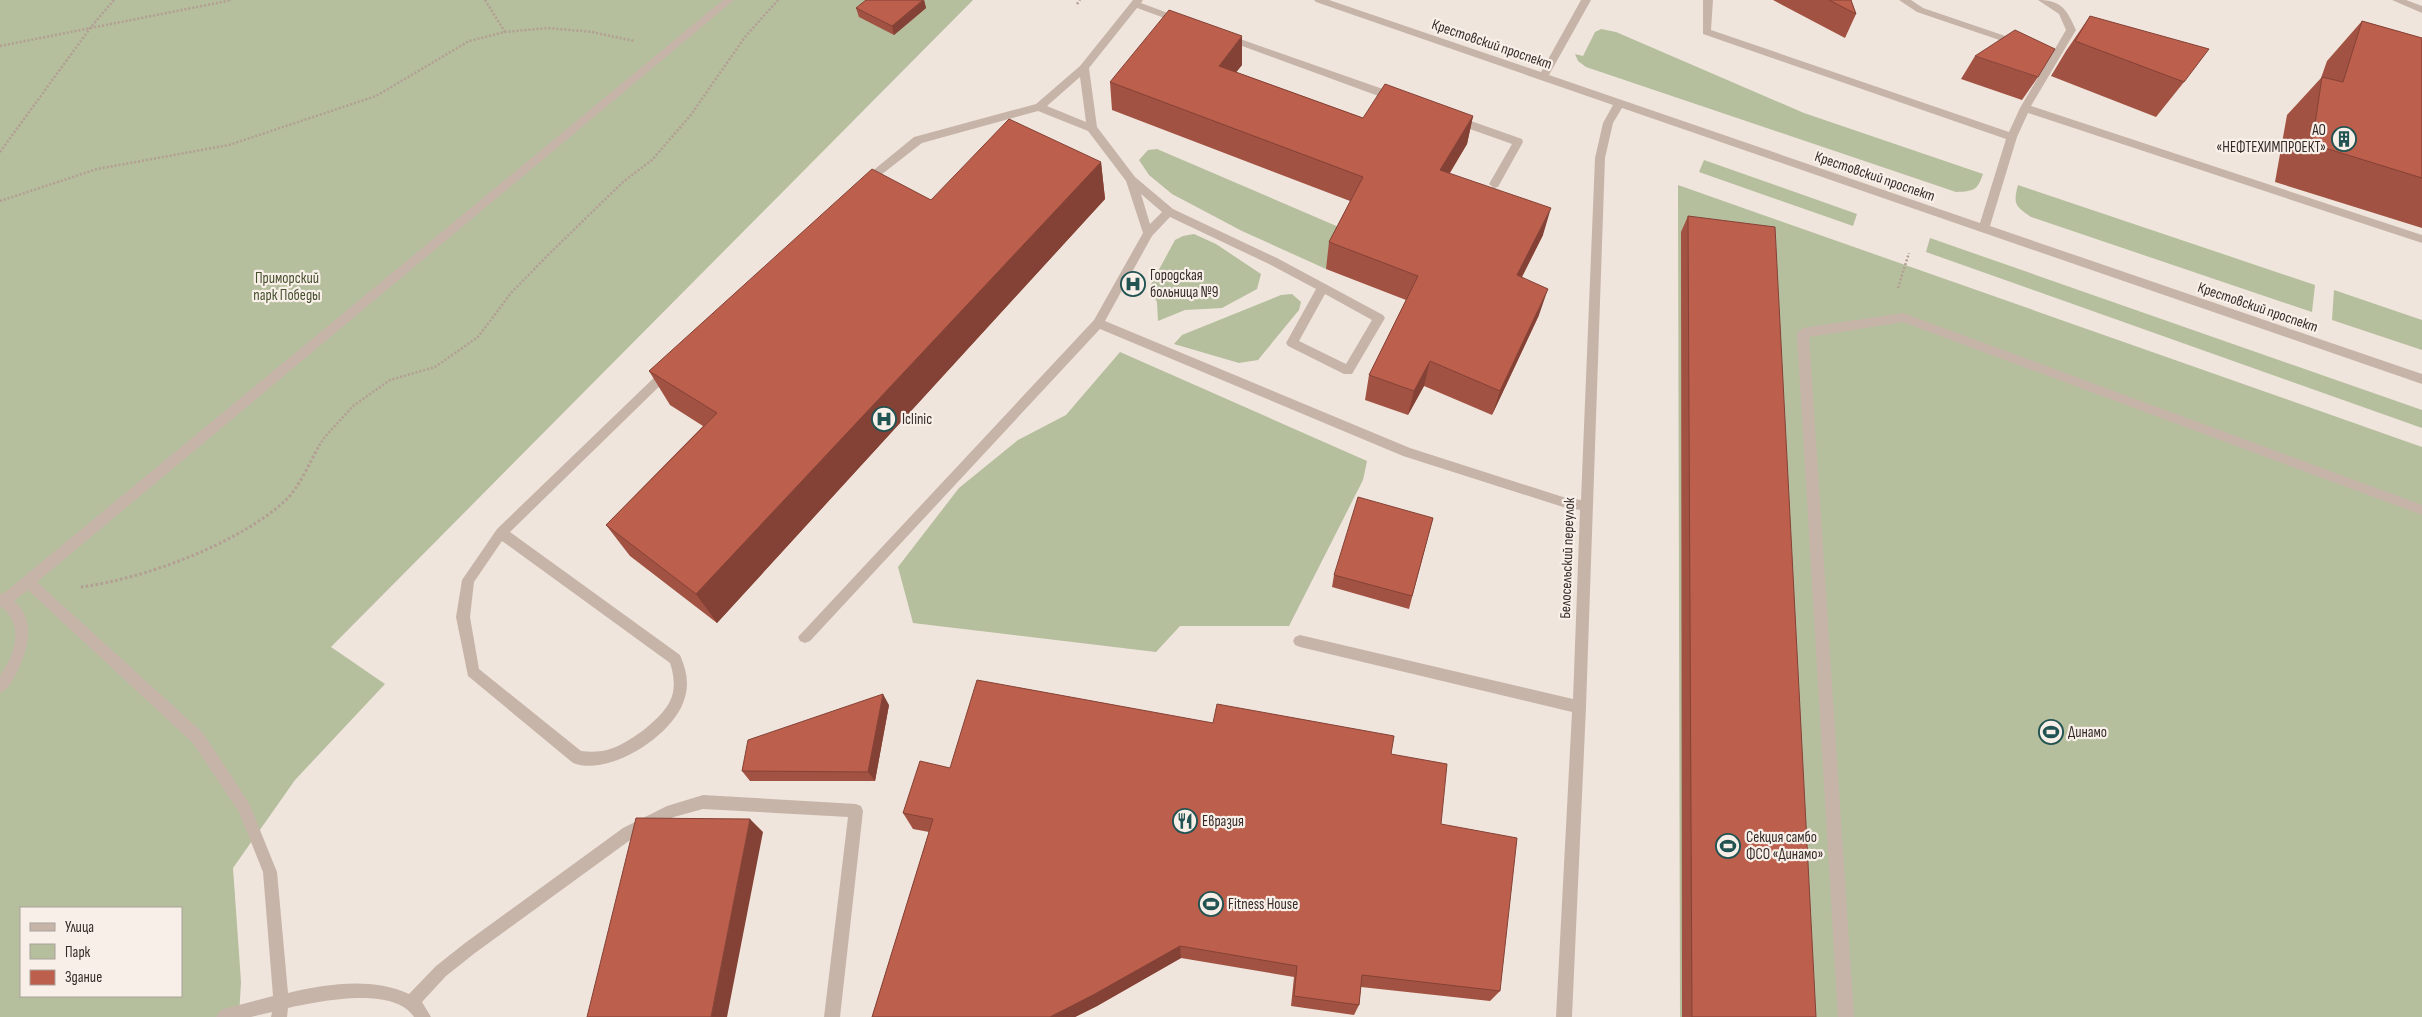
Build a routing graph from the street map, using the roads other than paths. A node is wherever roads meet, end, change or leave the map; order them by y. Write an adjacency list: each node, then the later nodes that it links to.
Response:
1 (729, 0): 36 (street)
2 (1319, 0): 14 (street, Крестовский проспект)
3 (1586, 0): 14 (street)
4 (1708, 0): 21 (street)
5 (1904, 0): 12 (street)
6 (2043, 0): 18 (street)
7 (2397, 0): 9 (street)
8 (1136, 2): 10 (street); 13 (street)
9 (2422, 10)
10 (1190, 25)
11 (1219, 35): 15 (street)
12 (2031, 47)
13 (1084, 68): 17 (street); 20 (street)
14 (1543, 77): 16 (street, Крестовский проспект)
15 (1406, 102)
16 (1618, 104): 26 (street, Крестовский проспект); 33 (street, Белосельский переулок)
17 (1039, 108): 20 (street); 24 (street)
18 (2025, 108): 21 (street); 28 (street)
19 (1443, 115): 23 (street)
20 (1092, 128): 22 (street)
21 (2012, 137): 26 (street)
22 (1131, 180): 25 (street); 27 (street)
23 (1494, 184)
24 (856, 190)
25 (1169, 212): 27 (street); 29 (street)
26 (1984, 229): 32 (street, Крестовский проспект)
27 (1148, 233): 30 (street)
28 (2422, 239)
29 (1322, 289): 29 (street)
30 (1098, 323): 33 (street); 38 (street)
31 (678, 361): 35 (street)
32 (2422, 379)
33 (1585, 506): 41 (street, Белосельский переулок)
34 (2422, 510): 49 (street)
35 (501, 533): 35 (street)
36 (28, 582): 37 (street); 42 (street)
37 (2, 600): 40 (street)
38 (805, 637)
39 (1300, 640): 41 (street)
40 (0, 686)
41 (1579, 707): 48 (street, Белосельский переулок)
42 (280, 1001): 43 (street); 44 (street); 45 (street)
43 (412, 1002): 46 (street); 47 (street)
44 (224, 1017)
45 (279, 1017)
46 (423, 1017)
47 (832, 1017)
48 (1564, 1017)
49 (1846, 1017)

